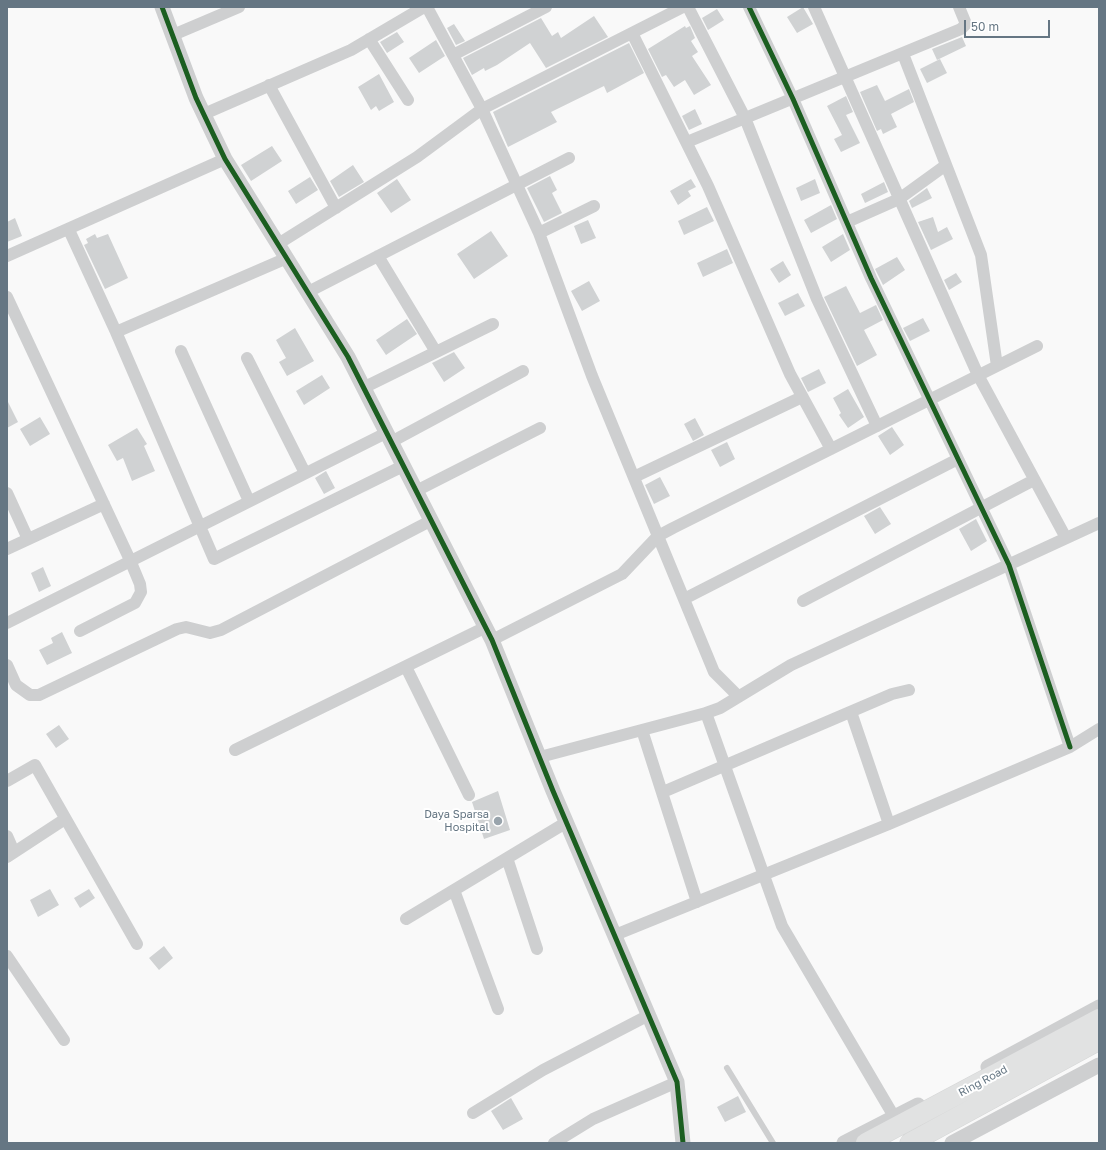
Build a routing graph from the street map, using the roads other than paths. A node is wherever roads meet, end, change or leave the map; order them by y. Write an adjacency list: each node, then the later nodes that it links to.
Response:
1 (162, 7): 13 (street)
2 (239, 7): 13 (street)
3 (424, 7): 14 (street)
4 (427, 7): 16 (street)
5 (546, 7): 16 (street)
6 (683, 7): 11 (street)
7 (688, 7): 23 (street)
8 (749, 7): 19 (street)
9 (814, 7): 17 (street)
10 (959, 7): 15 (street)
11 (665, 11): 12 (street)
12 (632, 33): 21 (street); 24 (street)
13 (173, 35): 22 (street)
14 (369, 39): 18 (street); 20 (street)
15 (903, 54): 17 (street); 27 (street)
16 (453, 55): 21 (street)
17 (844, 78): 19 (street); 29 (street)
18 (269, 85): 22 (street); 31 (street)
19 (793, 99): 23 (street); 32 (street)
20 (408, 100)
21 (482, 109): 28 (street); 31 (street)
22 (204, 114): 26 (street)
23 (745, 118): 24 (street); 53 (street)
24 (687, 142): 51 (street)
25 (569, 158): 28 (street)
26 (225, 159): 33 (street); 35 (street)
27 (946, 164): 29 (street); 47 (street)
28 (515, 185): 34 (street); 37 (street)
29 (899, 199): 32 (street); 49 (street)
30 (594, 206): 34 (street)
31 (336, 208): 35 (street)
32 (847, 222): 52 (street)
33 (69, 230): 36 (street); 42 (street)
34 (539, 233): 60 (street)
35 (278, 244): 38 (street)
36 (7, 256)
37 (378, 256): 39 (street); 45 (street)
38 (287, 258): 39 (street); 42 (street)
39 (308, 292): 50 (street)
40 (7, 298): 65 (street)
41 (493, 324): 45 (street)
42 (116, 332): 69 (street)
43 (1037, 346): 47 (street)
44 (181, 351): 64 (street)
45 (436, 352): 50 (street)
46 (247, 358): 59 (street)
47 (997, 366): 49 (street)
48 (523, 371): 55 (street)
49 (978, 375): 52 (street); 61 (street)
50 (363, 388): 55 (street)
51 (802, 398): 56 (street); 60 (street)
52 (930, 399): 53 (street); 57 (street)
53 (877, 426): 56 (street)
54 (540, 428): 62 (street)
55 (388, 438): 58 (street); 59 (street)
56 (830, 449): 70 (street)
57 (958, 459): 66 (street); 76 (street)
58 (403, 466): 62 (street); 69 (street)
59 (305, 473): 64 (street)
60 (634, 477): 70 (street)
61 (1034, 480): 66 (street); 71 (street)
62 (416, 491): 67 (street)
63 (7, 493): 72 (street)
64 (249, 501): 69 (street)
65 (104, 504): 72 (street); 74 (street)
66 (982, 507): 75 (street); 77 (street)
67 (432, 520): 80 (street); 83 (street)
68 (1099, 523): 71 (street)
69 (198, 526): 74 (street)
70 (658, 536): 76 (street); 80 (street)
71 (1066, 538): 75 (street)
72 (28, 539): 73 (street)
73 (7, 550)
74 (130, 560): 78 (street); 79 (street)
75 (1009, 565): 85 (street); 90 (street)
76 (684, 599): 85 (street)
77 (804, 601)
78 (7, 623)
79 (80, 631)
80 (489, 633): 82 (street); 92 (street)
81 (7, 665): 83 (street)
82 (406, 667): 91 (street); 96 (street)
83 (12, 688)
84 (909, 690): 86 (street)
85 (738, 696): 87 (street)
86 (851, 712): 93 (street); 99 (street)
87 (706, 713): 89 (street); 93 (street)
88 (1099, 729): 90 (street)
89 (642, 730): 92 (street); 95 (street)
90 (1070, 747): 99 (street)
91 (235, 750)
92 (540, 757): 98 (street)
93 (724, 766): 95 (street); 103 (street)
94 (7, 781): 97 (street)
95 (663, 792): 105 (street)
96 (469, 795)
97 (64, 819): 101 (street); 108 (street)
98 (567, 822): 102 (street); 107 (street)
99 (889, 824): 103 (street)
100 (7, 836): 101 (street)
101 (10, 855)
102 (507, 858): 104 (street); 109 (street)
103 (764, 875): 105 (street); 121 (street)
104 (454, 890): 106 (street); 112 (street)
105 (697, 902): 107 (street)
106 (406, 919)
107 (615, 936): 113 (street)
108 (137, 944)
109 (537, 949)
110 (7, 956): 115 (street)
111 (1099, 1007): 121 (street)
112 (498, 1008)
113 (649, 1015): 119 (street); 120 (street)
114 (1099, 1019): 121 (highway, Ring Road)
115 (64, 1040)
116 (1099, 1040): 127 (highway, Ring Road)
117 (1099, 1065): 128 (street)
118 (727, 1068): 124 (lane)
119 (677, 1082): 122 (street); 123 (street)
120 (473, 1113)
121 (897, 1121): 125 (street); 126 (highway, Ring Road)
122 (554, 1143)
123 (683, 1143)
124 (773, 1143)
125 (844, 1143)
126 (866, 1143)
127 (910, 1143)
128 (952, 1143)

